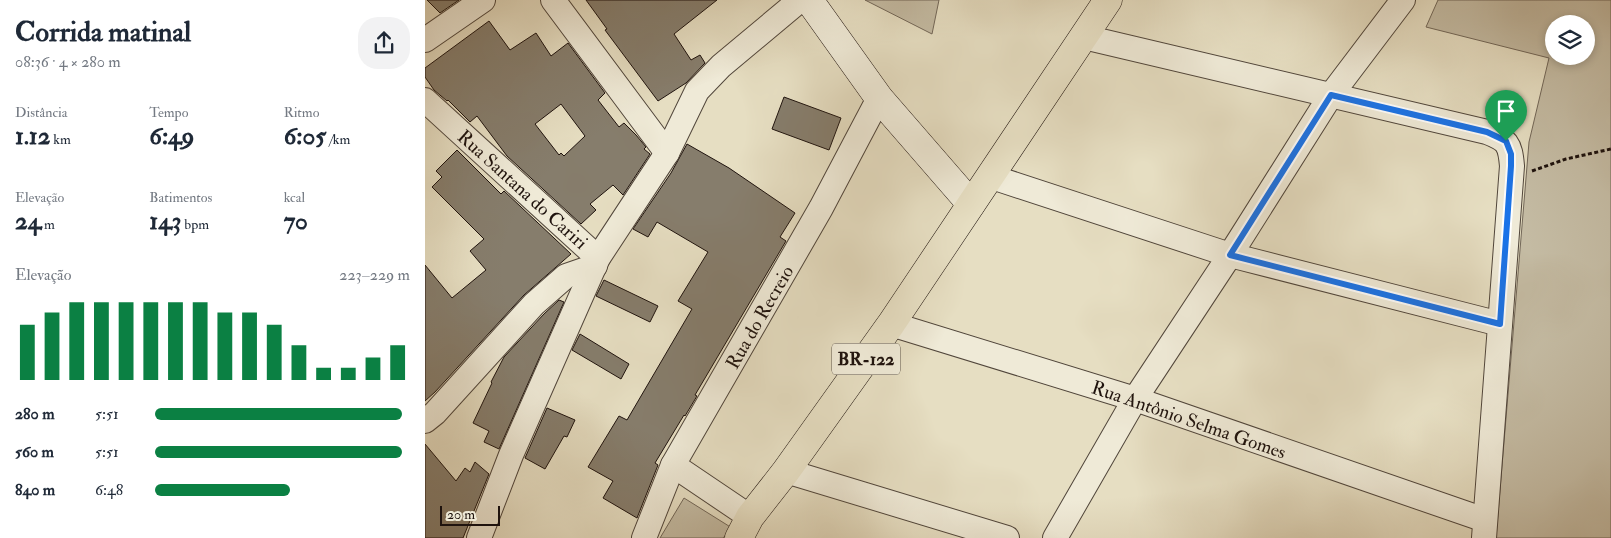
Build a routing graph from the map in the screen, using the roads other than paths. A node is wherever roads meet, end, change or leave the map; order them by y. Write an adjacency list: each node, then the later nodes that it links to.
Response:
1 (483, 0): 8 (street)
2 (553, 0): 12 (street)
3 (800, 0): 12 (street)
4 (809, 0): 10 (street)
5 (1108, 0): 7 (highway, BR-122)
6 (1403, 0): 9 (street)
7 (1084, 37): 9 (street); 13 (highway, BR-122)
8 (425, 40)
9 (1331, 95): 15 (street); 18 (street)
10 (879, 98): 14 (street); 21 (street, Rua do Recreio)
11 (425, 100): 16 (street, Rua Santana do Cariri)
12 (667, 153): 16 (street)
13 (989, 176): 14 (highway, BR-122); 15 (street)
14 (971, 204): 17 (highway, BR-122)
15 (1230, 255): 18 (street); 19 (street)
16 (597, 262): 20 (street); 25 (street)
17 (891, 324): 19 (street, Rua Antônio Selma Gomes); 22 (highway, BR-122)
18 (1500, 324): 24 (street)
19 (1135, 399): 24 (street, Rua Antônio Selma Gomes); 28 (street)
20 (428, 413)
21 (673, 465): 23 (street); 26 (street, Rua do Recreio)
22 (787, 471): 23 (highway, BR-122); 27 (street)
23 (745, 528)
24 (1484, 529)
25 (479, 538)
26 (644, 538)
27 (1007, 538)
28 (1055, 538)

